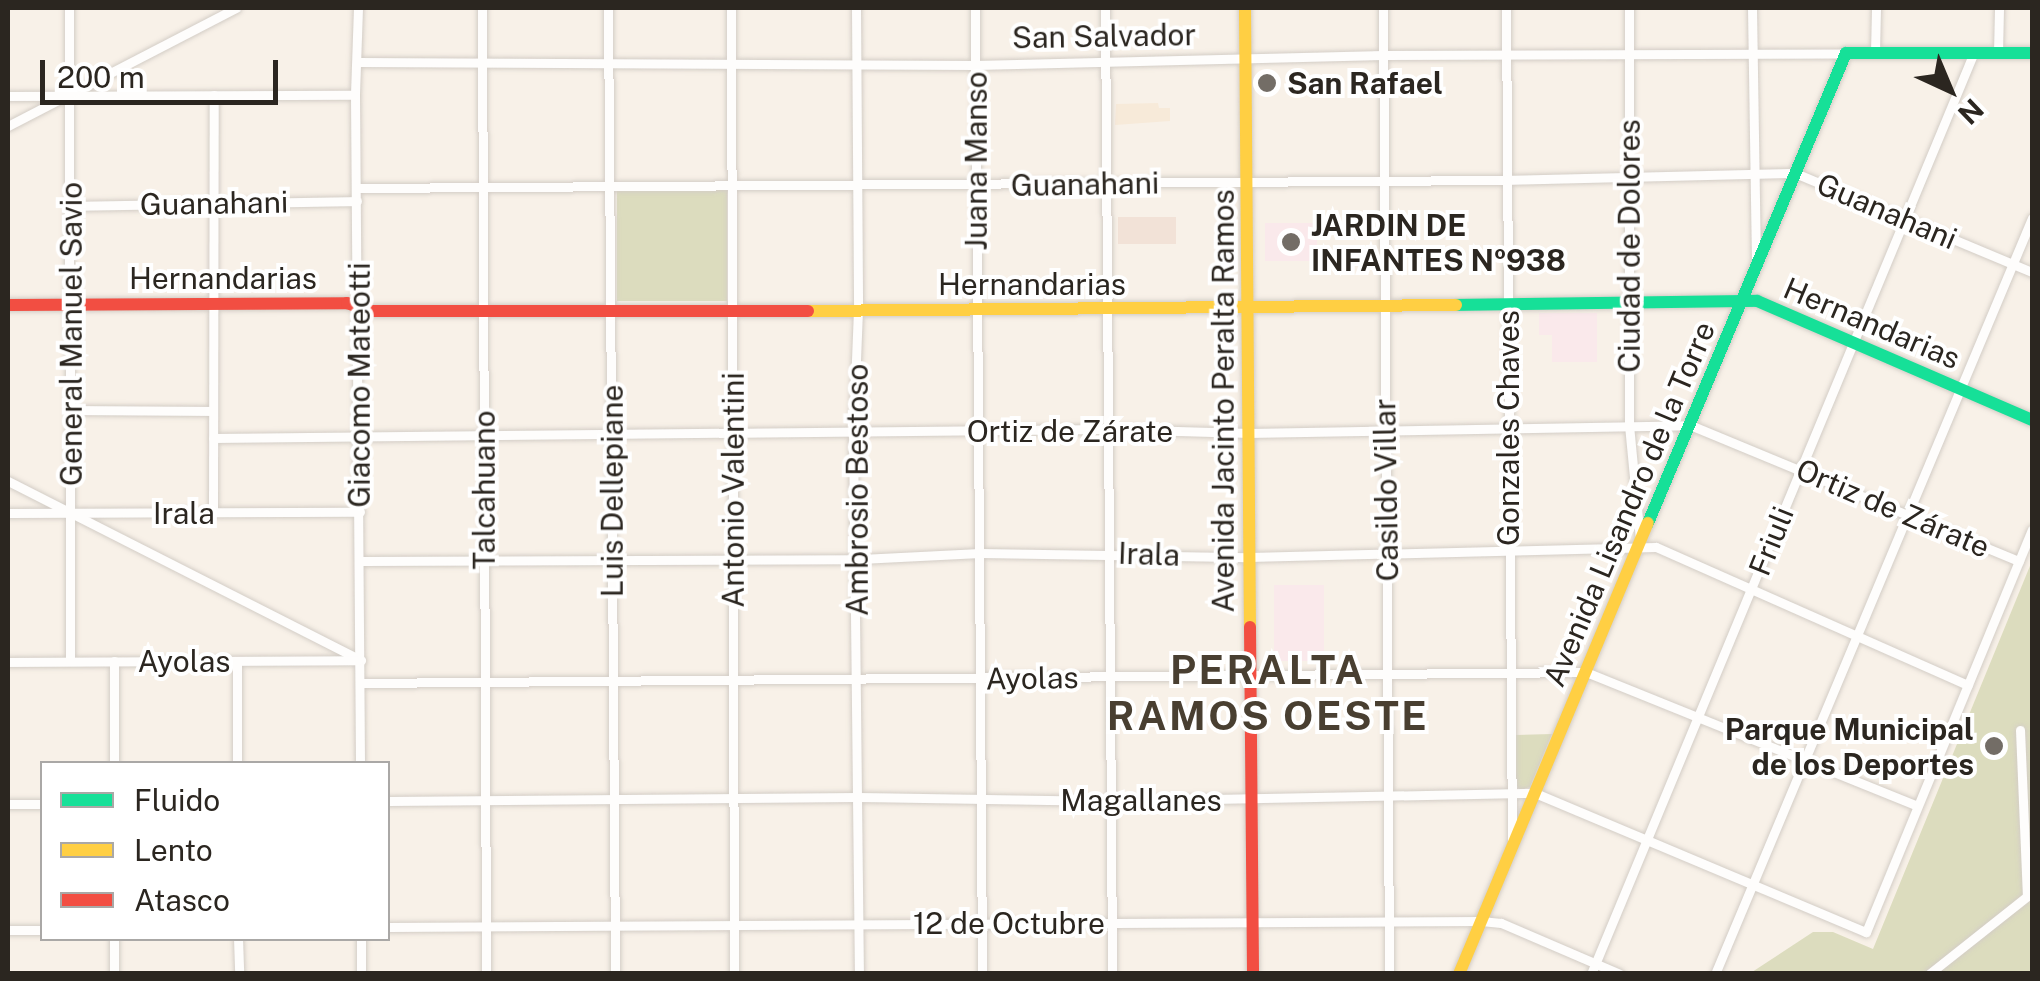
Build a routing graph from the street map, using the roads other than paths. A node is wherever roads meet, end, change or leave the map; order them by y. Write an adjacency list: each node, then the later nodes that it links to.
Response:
1 (69, 8): 34 (street, General Manuel Savio)
2 (236, 8): 34 (street)
3 (358, 8): 28 (street, Giacomo Mateotti)
4 (482, 8): 29 (street, Talcahuano)
5 (608, 8): 31 (street, Luis Dellepiane)
6 (731, 8): 32 (street, Antonio Valentini)
7 (856, 8): 30 (street, Ambrosio Bestoso)
8 (975, 8): 33 (street, Juana Manso)
9 (1105, 8): 27 (street)
10 (1246, 8): 26 (street, Avenida Jacinto Peralta Ramos)
11 (1383, 8): 24 (street, Casildo Villar)
12 (1506, 8): 23 (street, Gonzales Chaves)
13 (1628, 8): 25 (street, Ciudad de Dolores)
14 (1752, 8): 21 (street)
15 (1876, 8): 18 (street)
16 (2000, 8): 19 (street)
17 (1974, 52): 18 (street, San Salvador); 19 (street, San Salvador); 56 (street, Friuli)
18 (1875, 53): 22 (street, San Salvador)
19 (1998, 53): 20 (street, San Salvador)
20 (2032, 53)
21 (1752, 54): 22 (street, San Salvador); 25 (street, San Salvador); 40 (street)
22 (1846, 54): 39 (street, Avenida Lisandro de la Torre)
23 (1506, 55): 24 (street, San Salvador); 25 (street, San Salvador); 42 (street, Gonzales Chaves)
24 (1384, 56): 26 (street, San Salvador); 44 (street, Casildo Villar)
25 (1629, 56): 41 (street, Ciudad de Dolores)
26 (1246, 58): 27 (street, San Salvador); 43 (street, Avenida Jacinto Peralta Ramos)
27 (1105, 59): 33 (street, San Salvador); 45 (street)
28 (357, 62): 29 (street, San Salvador); 35 (street, Giacomo Mateotti)
29 (482, 62): 31 (street, San Salvador); 49 (street, Talcahuano)
30 (856, 64): 32 (street, San Salvador); 33 (street, San Salvador); 50 (street, Ambrosio Bestoso)
31 (608, 65): 32 (street, San Salvador); 47 (street, Luis Dellepiane)
32 (731, 65): 46 (street, Antonio Valentini)
33 (976, 65): 48 (street, Juana Manso)
34 (70, 94): 36 (street); 37 (street); 38 (street); 54 (street, General Manuel Savio)
35 (355, 94): 37 (street); 51 (street, Giacomo Mateotti)
36 (8, 96)
37 (214, 96): 53 (street)
38 (8, 126)
39 (1796, 173): 40 (street, Guanahani); 56 (street, Guanahani); 58 (street, Avenida Lisandro de la Torre)
40 (1754, 176): 41 (street, Guanahani); 58 (street)
41 (1628, 178): 42 (street, Guanahani); 61 (street, Ciudad de Dolores)
42 (1506, 180): 44 (street, Guanahani); 64 (street, Gonzales Chaves)
43 (1246, 182): 44 (street, Guanahani); 45 (street, Guanahani); 74 (street, Avenida Jacinto Peralta Ramos)
44 (1384, 182): 66 (street, Casildo Villar)
45 (1105, 183): 48 (street, Guanahani); 71 (street)
46 (732, 184): 47 (street, Guanahani); 50 (street, Guanahani); 70 (street, Antonio Valentini)
47 (610, 185): 49 (street, Guanahani); 69 (street, Luis Dellepiane)
48 (976, 186): 50 (street, Guanahani); 72 (street, Juana Manso)
49 (482, 187): 51 (street, Guanahani); 68 (street, Talcahuano)
50 (857, 187): 73 (street, Ambrosio Bestoso)
51 (358, 188): 52 (street, Giacomo Mateotti)
52 (358, 201): 53 (street, Guanahani); 67 (street, Giacomo Mateotti)
53 (214, 202): 54 (street, Guanahani); 62 (street)
54 (70, 206): 63 (street, General Manuel Savio)
55 (2032, 218): 57 (street)
56 (1906, 220): 57 (street, Guanahani); 75 (street, Friuli)
57 (2013, 264): 59 (street, Guanahani); 76 (street)
58 (1756, 267): 60 (street, Avenida Lisandro de la Torre)
59 (2032, 272)
60 (1743, 299): 61 (street, Hernandarias); 75 (street, Hernandarias); 81 (street, Avenida Lisandro de la Torre)
61 (1628, 301): 64 (street, Hernandarias); 80 (street, Ciudad de Dolores)
62 (213, 302): 63 (street, Hernandarias); 67 (street, Hernandarias); 78 (street)
63 (69, 304): 65 (street, Hernandarias); 77 (street, General Manuel Savio)
64 (1507, 304): 66 (street, Hernandarias); 84 (street, Gonzales Chaves)
65 (8, 305)
66 (1385, 306): 74 (street, Hernandarias); 83 (street, Casildo Villar)
67 (360, 308): 68 (street, Hernandarias); 90 (street, Giacomo Mateotti)
68 (483, 308): 69 (street, Hernandarias); 91 (street, Talcahuano)
69 (610, 308): 70 (street, Hernandarias); 89 (street, Luis Dellepiane)
70 (734, 308): 73 (street, Hernandarias); 87 (street, Antonio Valentini)
71 (1107, 308): 72 (street, Hernandarias); 74 (street, Hernandarias); 82 (street)
72 (977, 309): 73 (street, Hernandarias); 85 (street, Juana Manso)
73 (858, 310): 86 (street, Ambrosio Bestoso)
74 (1247, 310): 88 (street, Avenida Jacinto Peralta Ramos)
75 (1853, 342): 76 (street, Hernandarias); 93 (street, Friuli)
76 (1961, 388): 79 (street, Hernandarias); 97 (street)
77 (72, 410): 78 (street); 95 (street, General Manuel Savio)
78 (213, 411): 92 (street)
79 (2032, 420)
80 (1629, 425): 81 (street, Ortiz de Zárate); 84 (street, Ortiz de Zárate); 101 (street, Ciudad de Dolores)
81 (1690, 425): 93 (street, Ortiz de Zárate); 101 (street, Avenida Lisandro de la Torre)
82 (1108, 428): 85 (street, Ortiz de Zárate); 88 (street, Ortiz de Zárate); 104 (street)
83 (1385, 428): 84 (street, Ortiz de Zárate); 88 (street, Ortiz de Zárate); 105 (street, Casildo Villar)
84 (1508, 428): 102 (street, Gonzales Chaves)
85 (978, 430): 86 (street, Ortiz de Zárate); 103 (street, Juana Manso)
86 (853, 432): 87 (street, Ortiz de Zárate); 109 (street, Ambrosio Bestoso)
87 (733, 433): 89 (street, Ortiz de Zárate); 108 (street, Antonio Valentini)
88 (1248, 433): 106 (street, Avenida Jacinto Peralta Ramos)
89 (611, 436): 91 (street, Ortiz de Zárate); 107 (street, Luis Dellepiane)
90 (360, 437): 91 (street, Ortiz de Zárate); 92 (street, Ortiz de Zárate); 96 (street, Giacomo Mateotti)
91 (484, 437): 110 (street, Talcahuano)
92 (213, 438): 99 (street)
93 (1800, 469): 97 (street, Ortiz de Zárate); 113 (street, Friuli)
94 (8, 481): 95 (street)
95 (72, 512): 98 (street, Irala); 99 (street, Irala); 115 (street); 116 (street, General Manuel Savio)
96 (360, 512): 99 (street, Irala); 111 (street, Giacomo Mateotti)
97 (1908, 512): 112 (street, Ortiz de Zárate); 114 (street)
98 (8, 513)
99 (213, 513)
100 (2032, 530): 112 (street)
101 (1639, 545): 102 (street, Irala); 113 (street, Irala); 120 (street, Avenida Lisandro de la Torre)
102 (1508, 551): 105 (street, Irala); 121 (street, Gonzales Chaves)
103 (980, 553): 104 (street, Irala); 109 (street, Irala); 125 (street, Juana Manso)
104 (1108, 553): 106 (street, Irala); 124 (street)
105 (1386, 554): 106 (street, Irala); 122 (street, Casildo Villar)
106 (1249, 557): 123 (street, Avenida Jacinto Peralta Ramos)
107 (612, 559): 108 (street, Irala); 110 (street, Irala); 127 (street, Luis Dellepiane)
108 (732, 559): 109 (street, Irala); 128 (street, Antonio Valentini)
109 (858, 559): 126 (street, Ambrosio Bestoso)
110 (484, 560): 111 (street, Irala); 129 (street, Talcahuano)
111 (361, 561): 115 (street, Giacomo Mateotti)
112 (2019, 561): 131 (street)
113 (1751, 589): 114 (street, Irala); 132 (street, Friuli)
114 (1856, 636): 131 (street, Irala); 134 (street)
115 (361, 660): 118 (street, Ayolas); 130 (street, Giacomo Mateotti)
116 (70, 661): 117 (street, Ayolas); 119 (street, Ayolas)
117 (114, 661): 118 (street, Ayolas); 135 (street)
118 (237, 661): 136 (street)
119 (8, 662)
120 (1586, 672): 121 (street, Ayolas); 132 (street, Ayolas); 138 (street, Avenida Lisandro de la Torre)
121 (1509, 674): 122 (street, Ayolas); 140 (street, Gonzales Chaves)
122 (1387, 675): 123 (street, Ayolas); 139 (street, Casildo Villar)
123 (1250, 676): 124 (street, Ayolas); 146 (street, Avenida Jacinto Peralta Ramos)
124 (1110, 678): 125 (street, Ayolas); 148 (street)
125 (980, 679): 126 (street, Ayolas); 145 (street, Juana Manso)
126 (858, 680): 128 (street, Ayolas); 141 (street, Ambrosio Bestoso)
127 (613, 681): 128 (street, Ayolas); 129 (street, Ayolas); 143 (street, Luis Dellepiane)
128 (732, 681): 142 (street, Antonio Valentini)
129 (484, 682): 130 (street, Ayolas); 144 (street, Talcahuano)
130 (362, 683): 137 (street, Giacomo Mateotti)
131 (1968, 684): 151 (street)
132 (1698, 714): 134 (street, Ayolas); 152 (street, Friuli)
133 (2020, 730): 155 (street)
134 (1804, 758): 151 (street, Ayolas); 154 (street)
135 (114, 761)
136 (237, 761)
137 (360, 761)
138 (1535, 793): 140 (street, Magallanes); 152 (street, Magallanes); 153 (street, Avenida Lisandro de la Torre)
139 (1388, 795): 140 (street, Magallanes); 146 (street, Magallanes); 159 (street, Casildo Villar)
140 (1511, 796): 153 (street, Gonzales Chaves)
141 (858, 797): 142 (street, Magallanes); 145 (street, Magallanes); 161 (street, Ambrosio Bestoso)
142 (733, 798): 143 (street, Magallanes); 162 (street, Antonio Valentini)
143 (614, 799): 144 (street, Magallanes); 164 (street, Luis Dellepiane)
144 (485, 800): 147 (street, Magallanes); 163 (street, Talcahuano)
145 (980, 800): 148 (street, Magallanes); 160 (street, Juana Manso)
146 (1251, 800): 148 (street, Magallanes); 156 (street, Avenida Jacinto Peralta Ramos)
147 (390, 801)
148 (1110, 801): 158 (street)
149 (8, 804): 150 (street)
150 (40, 804)
151 (1917, 806): 154 (street, Magallanes)
152 (1646, 839): 154 (street, Magallanes); 171 (street, Friuli)
153 (1512, 848): 157 (street, Avenida Lisandro de la Torre)
154 (1751, 884): 185 (street)
155 (2030, 894): 186 (street)
156 (1252, 921): 158 (street, 12 de Octubre); 159 (street, 12 de Octubre); 181 (street, Avenida Jacinto Peralta Ramos)
157 (1481, 921): 159 (street, 12 de Octubre); 171 (street, 12 de Octubre); 183 (street, Avenida Lisandro de la Torre)
158 (1111, 922): 160 (street, 12 de Octubre); 180 (street)
159 (1388, 922): 182 (street, Casildo Villar)
160 (982, 923): 161 (street, 12 de Octubre); 179 (street, Juana Manso)
161 (859, 924): 162 (street, 12 de Octubre); 178 (street, Ambrosio Bestoso)
162 (734, 925): 164 (street, 12 de Octubre); 177 (street, Antonio Valentini)
163 (486, 926): 164 (street, 12 de Octubre); 165 (street, 12 de Octubre); 175 (street, Talcahuano)
164 (615, 926): 176 (street, Luis Dellepiane)
165 (390, 927)
166 (8, 930): 167 (street)
167 (40, 930)
168 (114, 941): 172 (street)
169 (238, 941): 173 (street)
170 (361, 941): 174 (street)
171 (1593, 968): 184 (street, 12 de Octubre)
172 (114, 974)
173 (239, 974)
174 (361, 974)
175 (486, 974)
176 (615, 974)
177 (734, 974)
178 (859, 974)
179 (982, 974)
180 (1112, 974)
181 (1253, 974)
182 (1389, 974)
183 (1459, 974)
184 (1620, 974)
185 (1715, 974)
186 (1929, 974)

